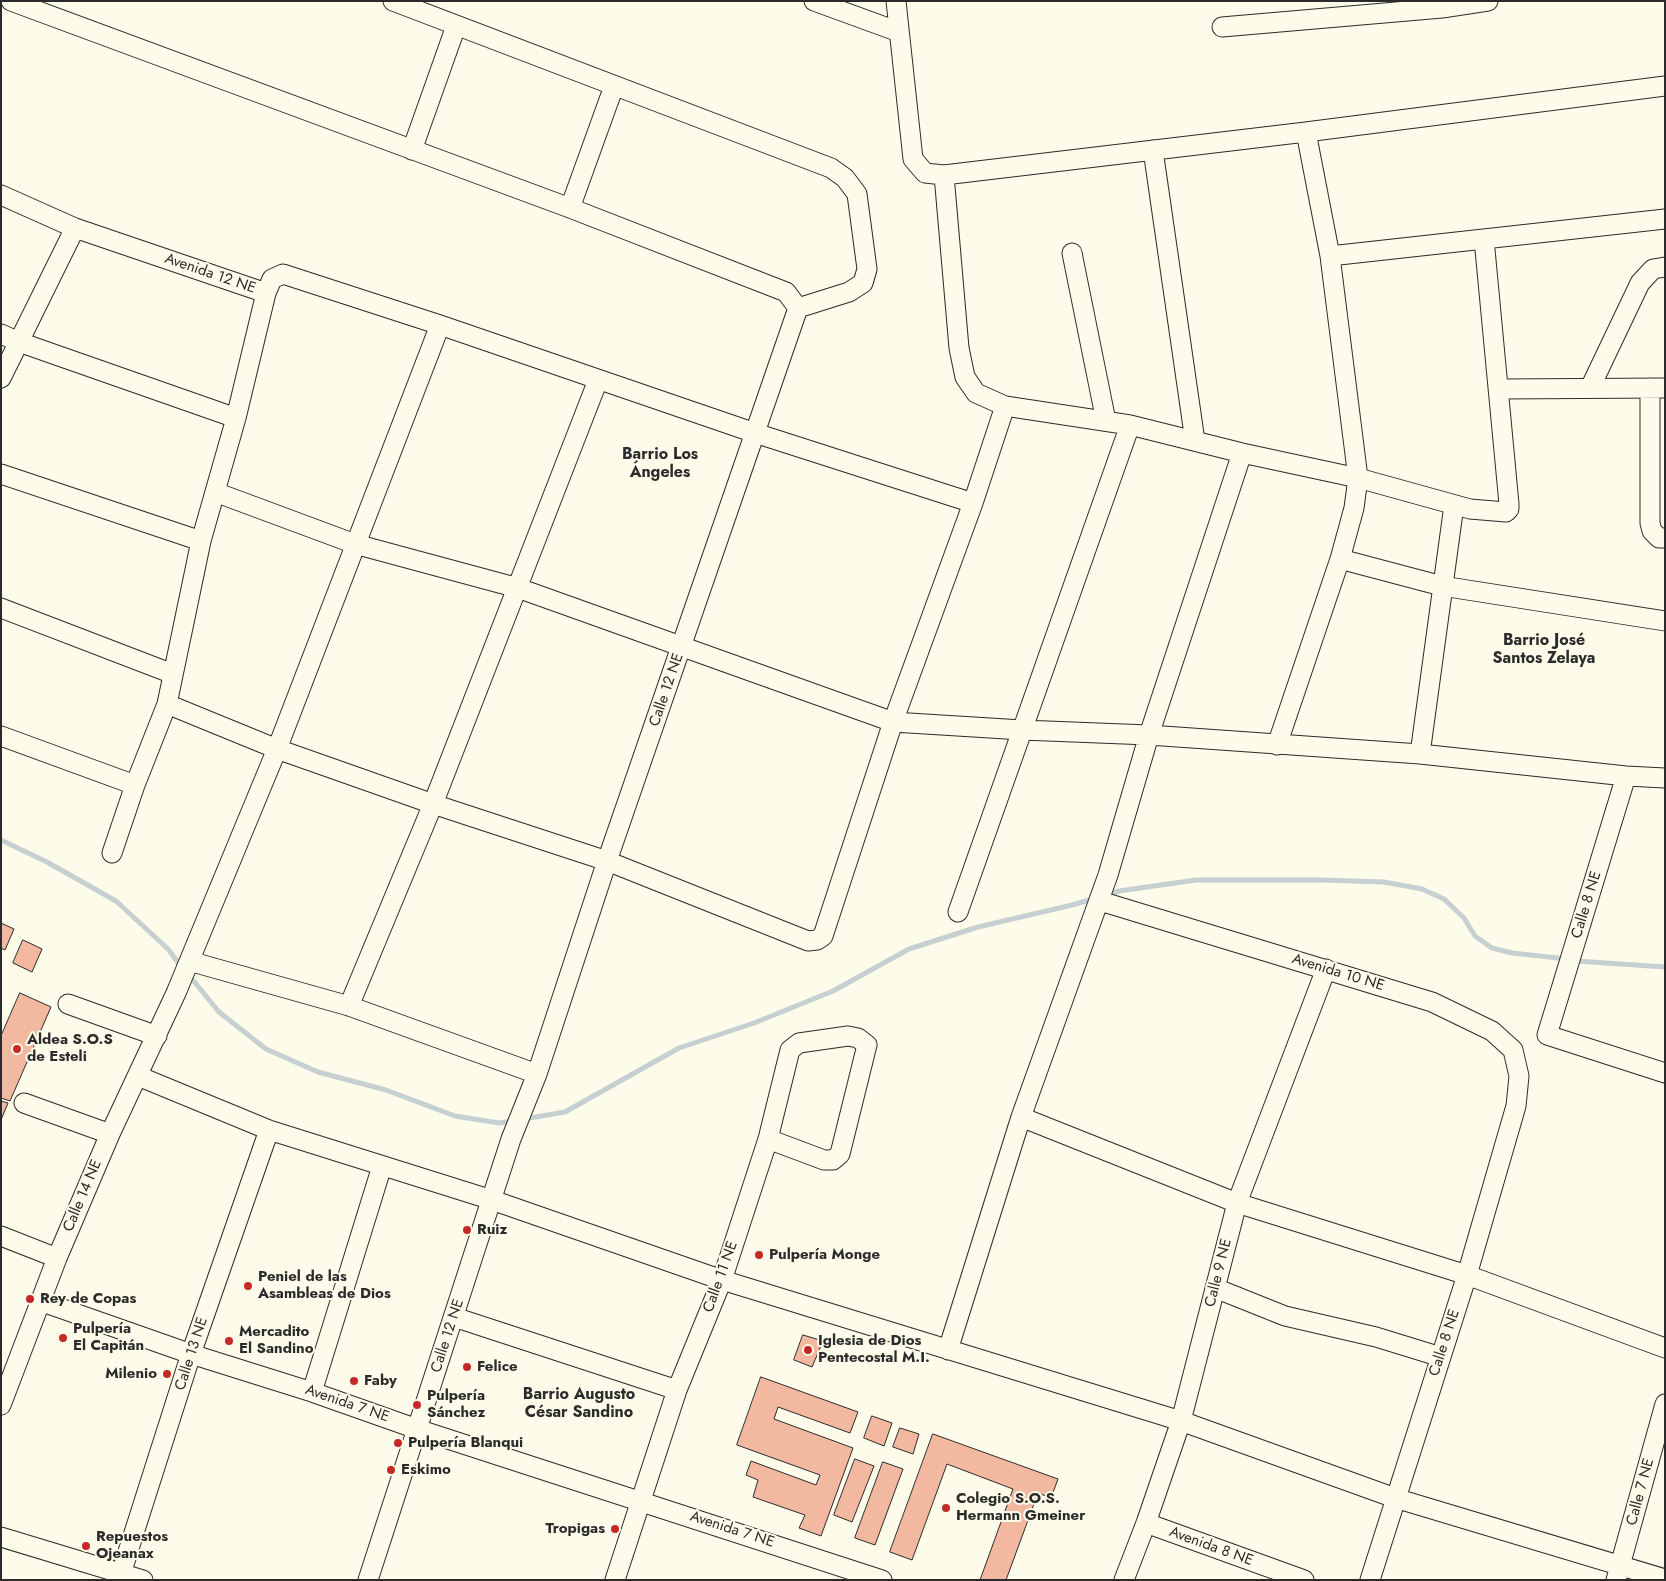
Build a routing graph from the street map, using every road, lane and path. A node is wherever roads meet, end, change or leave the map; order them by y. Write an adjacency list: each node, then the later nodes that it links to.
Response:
1 (11, 1): 12 (street)
2 (393, 1): 6 (street)
3 (814, 1): 8 (street)
4 (896, 1): 8 (street)
5 (1488, 1): 7 (street)
6 (456, 26): 9 (street); 12 (street)
7 (1222, 27)
8 (899, 32): 14 (street)
9 (614, 86): 16 (street); 24 (street)
10 (1665, 86): 11 (street)
11 (1306, 132): 13 (street); 21 (street)
12 (412, 150): 16 (street)
13 (1153, 150): 14 (street); 38 (street)
14 (944, 175): 33 (street)
15 (1, 195): 18 (street, Avenida 12 NE)
16 (570, 208): 24 (street)
17 (1665, 219): 19 (street)
18 (74, 228): 23 (street, Avenida 12 NE); 27 (street)
19 (1484, 239): 21 (street); 32 (street)
20 (1072, 253): 35 (street)
21 (1330, 256): 41 (street)
22 (1665, 267): 30 (street)
23 (266, 293): 25 (street, Avenida 12 NE); 34 (street)
24 (798, 308): 37 (street, Calle 12 NE)
25 (440, 325): 29 (street, Avenida 12 NE); 47 (street, Calle 14 NE)
26 (1, 334): 27 (street)
27 (19, 342): 28 (street); 34 (street)
28 (1, 378)
29 (598, 380): 37 (street, Avenida 12 NE); 50 (street)
30 (1590, 388): 31 (street); 32 (street)
31 (1657, 388): 45 (street)
32 (1499, 389): 44 (street)
33 (1005, 406): 35 (street); 43 (street)
34 (236, 418): 42 (street)
35 (1106, 421): 36 (street)
36 (1130, 425): 38 (street); 57 (street)
37 (755, 433): 43 (street, Avenida 12 NE); 53 (street, Calle 12 NE)
38 (1195, 441): 39 (street)
39 (1242, 453): 41 (street); 58 (street)
40 (1, 474): 46 (street)
41 (1358, 478): 44 (street); 48 (street)
42 (215, 492): 46 (street); 47 (street)
43 (973, 503): 56 (street)
44 (1454, 505): 49 (street)
45 (1665, 538)
46 (201, 541): 54 (street)
47 (355, 544): 50 (street); 61 (street, Calle 14 NE)
48 (1340, 560): 49 (street); 60 (street)
49 (1442, 586): 52 (street); 62 (street)
50 (518, 588): 53 (street); 66 (street)
51 (1, 608): 54 (street)
52 (1665, 621)
53 (682, 648): 56 (street); 68 (street, Calle 12 NE)
54 (173, 674): 55 (street)
55 (167, 704): 61 (street); 65 (street)
56 (893, 722): 57 (street); 68 (street)
57 (1022, 730): 58 (street); 70 (street)
58 (1149, 735): 60 (street); 69 (street)
59 (1, 736): 65 (street)
60 (1277, 745): 62 (street)
61 (277, 749): 66 (street); 71 (street, Calle 14 NE)
62 (1420, 754): 63 (street)
63 (1626, 776): 64 (street); 76 (street, Calle 8 NE)
64 (1665, 778)
65 (135, 784): 67 (street)
66 (433, 804): 68 (street); 74 (street)
67 (112, 853)
68 (607, 861): 77 (street, Calle 12 NE)
69 (1100, 901): 72 (street, Avenida 10 NE); 81 (street)
70 (958, 912)
71 (188, 964): 74 (street); 75 (street, Calle 14 NE)
72 (1326, 969): 80 (street, Avenida 10 NE); 87 (street, Calle 9 NE)
73 (68, 1004): 75 (street)
74 (349, 1006): 77 (street)
75 (157, 1036): 78 (street, Calle 14 NE)
76 (1665, 1073)
77 (537, 1074): 86 (street, Calle 12 NE)
78 (138, 1076): 82 (street); 83 (street, Calle 14 NE)
79 (24, 1104): 83 (street)
80 (1516, 1106): 90 (street, Calle 8 NE)
81 (1021, 1116): 87 (street); 96 (street)
82 (269, 1130): 85 (street); 97 (street, Calle 13 NE)
83 (110, 1134): 89 (street, Calle 14 NE)
84 (768, 1139): 84 (street, Calle 11 NE); 91 (street, Calle 11 NE)
85 (382, 1166): 86 (street); 100 (street)
86 (492, 1200): 91 (street); 94 (street, Calle 12 NE)
87 (1237, 1203): 90 (street); 92 (street, Calle 9 NE)
88 (1, 1236): 89 (street)
89 (57, 1258): 93 (street, Calle 14 NE)
90 (1467, 1276): 95 (street); 98 (street, Calle 8 NE)
91 (722, 1280): 96 (street); 99 (street, Calle 11 NE)
92 (1215, 1288): 98 (street); 103 (street, Calle 9 NE)
93 (40, 1301): 97 (street, Avenida 7 NE); 101 (street, Calle 14 NE)
94 (454, 1317): 99 (street); 104 (street, Calle 12 NE)
95 (1665, 1348)
96 (948, 1350): 103 (street)
97 (191, 1354): 100 (street, Avenida 7 NE); 110 (street, Calle 13 NE)
98 (1441, 1357): 105 (street, Calle 8 NE)
99 (678, 1390): 106 (street, Calle 11 NE)
100 (312, 1392): 104 (street, Avenida 7 NE)
101 (2, 1399)
102 (1665, 1404): 109 (street, Calle 7 NE)
103 (1181, 1421): 105 (street); 107 (street, Calle 9 NE)
104 (417, 1429): 106 (street, Avenida 7 NE); 114 (street, Calle 12 NE)
105 (1395, 1498): 109 (street); 118 (street, Calle 8 NE)
106 (641, 1501): 111 (street, Avenida 7 NE); 115 (street, Calle 11 NE)
107 (1146, 1524): 116 (street, Calle 9 NE); 117 (street, Avenida 8 NE)
108 (1, 1537): 110 (street)
109 (1619, 1573): 112 (street)
110 (120, 1576): 113 (street)
111 (875, 1579)
112 (1665, 1579)
113 (143, 1580)
114 (368, 1580)
115 (615, 1580)
116 (1124, 1580)
117 (1304, 1580)
118 (1370, 1580)

